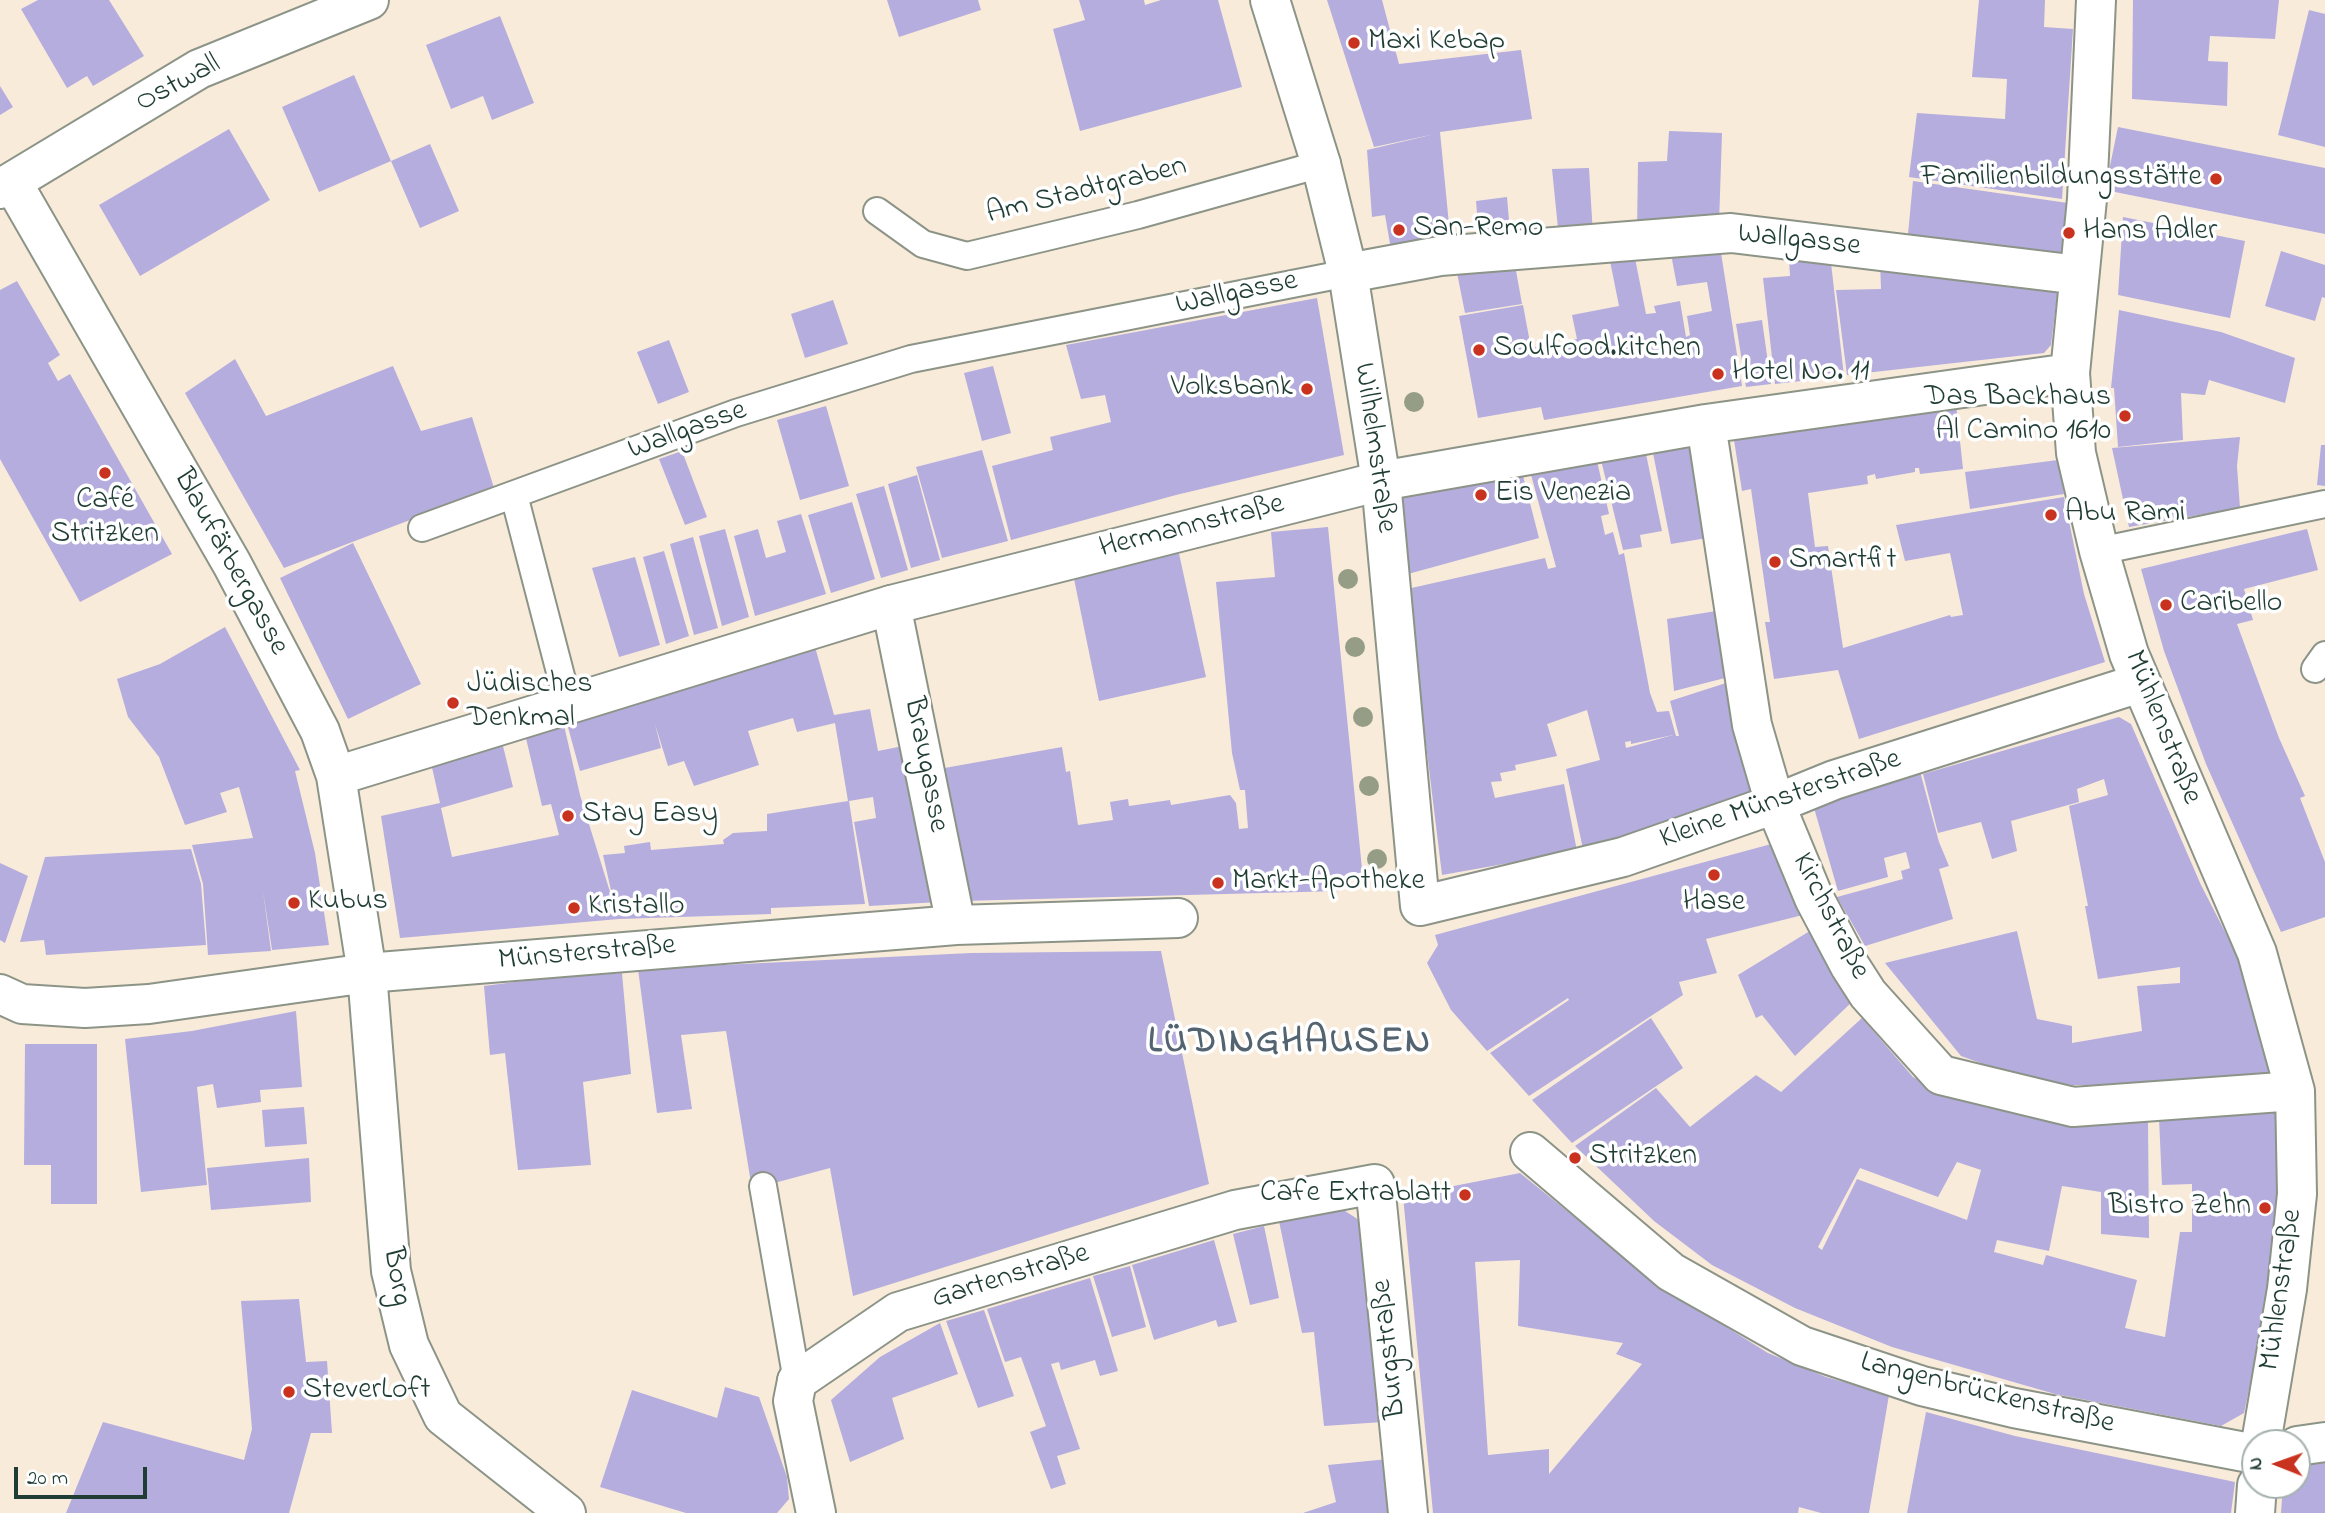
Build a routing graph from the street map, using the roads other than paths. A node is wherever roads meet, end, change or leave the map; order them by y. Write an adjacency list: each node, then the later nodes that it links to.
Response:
1 (369, 0): 5 (street, Ostwall)
2 (1270, 0): 4 (street, Wilhelmstraße)
3 (2096, 0): 8 (street, Mühlenstraße)
4 (1321, 164): 6 (lane, Am Stadtgraben); 7 (street, Wilhelmstraße)
5 (6, 186): 19 (street, Blaufärbergasse)
6 (877, 211)
7 (1348, 273): 8 (street, Wallgasse); 11 (street, Wilhelmstraße); 12 (lane, Wallgasse)
8 (2079, 275): 9 (street, Mühlenstraße)
9 (2070, 373): 10 (street, Hermannstraße); 15 (street, Mühlenstraße)
10 (1706, 424): 11 (street, Hermannstraße); 20 (street, Kirchstraße)
11 (1381, 481): 16 (street, Hermannstraße); 21 (street, Wilhelmstraße)
12 (514, 495): 14 (lane, Wallgasse); 18 (lane)
13 (2325, 504): 15 (lane)
14 (422, 528)
15 (2099, 551): 17 (street, Mühlenstraße)
16 (891, 605): 18 (street, Hermannstraße); 23 (street, Braugasse)
17 (2140, 683): 20 (street, Kleine Münsterstraße); 26 (street, Mühlenstraße)
18 (568, 704): 19 (street, Hermannstraße)
19 (336, 776): 24 (street, Blaufärbergasse)
20 (1775, 804): 21 (street, Kleine Münsterstraße); 26 (street, Kirchstraße)
21 (1419, 906)
22 (1178, 918): 23 (street, Münsterstraße)
23 (956, 925): 24 (street, Münsterstraße)
24 (367, 973): 25 (street, Münsterstraße); 33 (street, Borg)
25 (0, 994)
26 (2295, 1091): 31 (street, Mühlenstraße)
27 (1530, 1152): 32 (street, Langenbrückenstraße)
28 (1375, 1184): 30 (street, Gartenstraße); 35 (street, Burgstraße)
29 (763, 1186): 30 (lane)
30 (797, 1381): 34 (street)
31 (2263, 1429)
32 (2241, 1451)
33 (566, 1513)
34 (816, 1513)
35 (1408, 1513)

